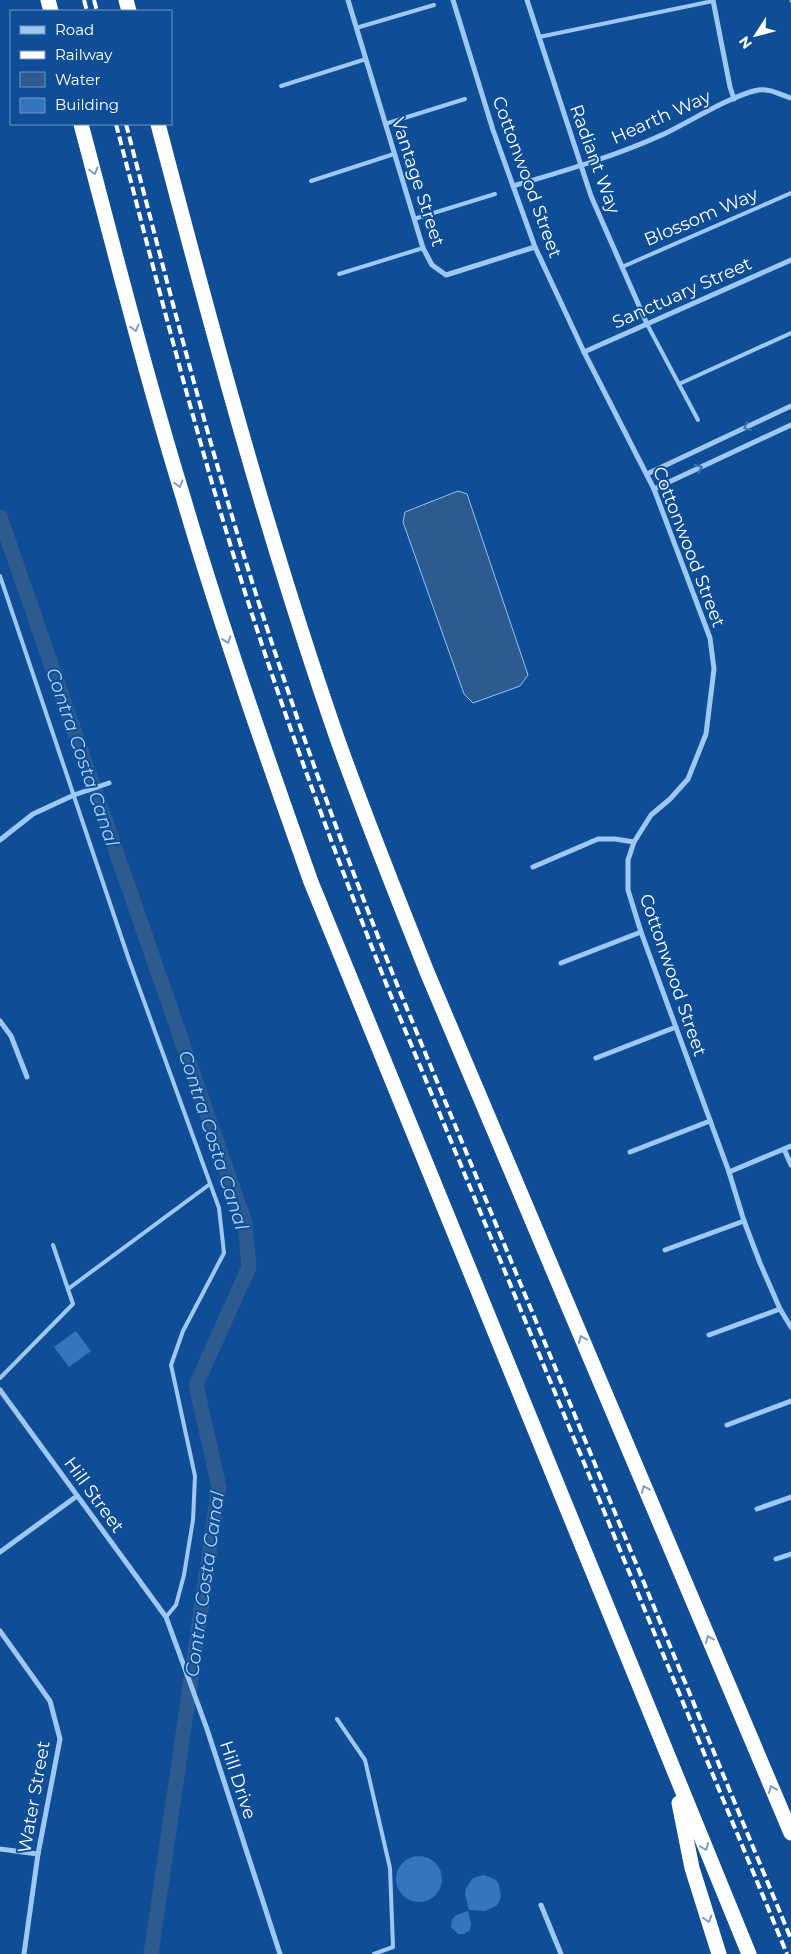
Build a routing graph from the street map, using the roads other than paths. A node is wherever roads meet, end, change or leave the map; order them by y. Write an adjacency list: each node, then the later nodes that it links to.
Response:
1 (348, 0): 6 (street, Vantage Street)
2 (453, 0): 20 (street, Cottonwood Street)
3 (527, 0): 7 (street, Radiant Way)
4 (713, 0): 7 (lane); 12 (street)
5 (434, 5): 6 (lane)
6 (356, 28): 8 (street, Vantage Street)
7 (539, 37): 18 (street, Radiant Way)
8 (366, 59): 9 (lane); 14 (street, Vantage Street)
9 (281, 86)
10 (790, 98): 12 (street, Hearth Way); 13 (street)
11 (464, 99): 14 (lane)
12 (734, 99): 18 (street, Hearth Way)
13 (791, 104)
14 (385, 124): 17 (street, Vantage Street)
15 (81, 125): 77 (highway, one-way to 77)
16 (158, 125): 78 (highway, one-way to 16)
17 (394, 154): 19 (lane); 23 (street, Vantage Street)
18 (580, 166): 20 (street, Hearth Way); 27 (street, Radiant Way)
19 (310, 181)
20 (513, 186): 24 (street, Cottonwood Street)
21 (791, 193): 27 (lane, Blossom Way)
22 (495, 194): 23 (lane)
23 (414, 219): 25 (street, Vantage Street)
24 (535, 247): 25 (street, Vantage Street); 31 (street, Cottonwood Street)
25 (423, 248): 28 (lane)
26 (791, 260): 29 (street, Sanctuary Street)
27 (622, 266): 29 (street, Radiant Way)
28 (339, 274)
29 (647, 324): 31 (street, Sanctuary Street); 32 (lane)
30 (791, 332): 32 (lane)
31 (584, 352): 36 (street, Cottonwood Street)
32 (679, 384): 34 (lane)
33 (791, 406): 36 (street, one-way to 36)
34 (698, 420)
35 (791, 425): 37 (street, one-way to 35)
36 (647, 474): 37 (street, Cottonwood Street)
37 (654, 489): 42 (street, Cottonwood Street)
38 (0, 576): 40 (lane)
39 (109, 783): 40 (street)
40 (74, 795): 41 (street); 56 (lane)
41 (0, 840)
42 (634, 842): 43 (street); 44 (street, Cottonwood Street)
43 (533, 867)
44 (641, 932): 45 (street); 47 (street, Cottonwood Street)
45 (561, 963)
46 (0, 1021): 49 (street)
47 (676, 1027): 48 (street); 50 (street, Cottonwood Street)
48 (596, 1058)
49 (27, 1077)
50 (710, 1122): 53 (street); 55 (street, Cottonwood Street)
51 (791, 1146): 52 (street)
52 (784, 1149): 54 (street); 55 (street)
53 (630, 1152)
54 (791, 1165)
55 (729, 1172): 57 (street, Cottonwood Street)
56 (210, 1184): 60 (lane); 74 (lane)
57 (744, 1221): 59 (street); 61 (street, Cottonwood Street)
58 (54, 1245): 60 (lane)
59 (666, 1250)
60 (68, 1289): 64 (lane)
61 (780, 1308): 62 (street, Cottonwood Street); 63 (street)
62 (791, 1327)
63 (709, 1334)
64 (0, 1378)
65 (0, 1390): 68 (street, Hill Street)
66 (791, 1401): 67 (street)
67 (727, 1425)
68 (77, 1496): 71 (street); 74 (street, Hill Street)
69 (791, 1497): 70 (street)
70 (757, 1509)
71 (0, 1552)
72 (791, 1554): 73 (street)
73 (776, 1559)
74 (166, 1617): 83 (street, Hill Drive)
75 (0, 1631): 80 (street, Water Street)
76 (337, 1719): 84 (lane)
77 (672, 1769): 86 (highway, one-way to 86); 87 (highway, one-way to 87)
78 (791, 1833)
79 (0, 1848): 80 (street)
80 (38, 1854): 82 (street, Water Street)
81 (541, 1905): 85 (street)
82 (24, 1954)
83 (280, 1954)
84 (374, 1954)
85 (561, 1954)
86 (719, 1954)
87 (749, 1954)

